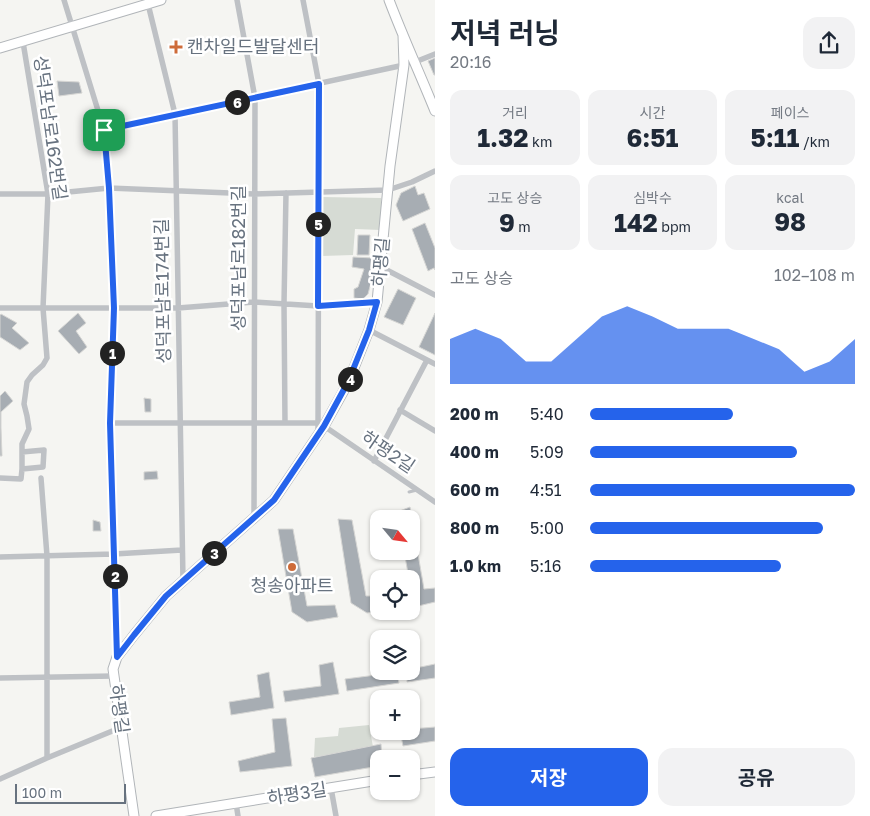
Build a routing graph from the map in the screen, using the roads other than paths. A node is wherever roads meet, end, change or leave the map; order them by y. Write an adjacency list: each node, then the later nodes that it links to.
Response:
1 (64, 0): 7 (street)
2 (160, 0): 6 (street)
3 (237, 0): 15 (street, 성덕포남로182번길)
4 (303, 0): 14 (street)
5 (389, 0): 8 (street)
6 (148, 4): 7 (street); 17 (street, 성덕포남로174번길)
7 (73, 27): 9 (street); 18 (street)
8 (403, 35): 12 (street); 13 (street, 하평길)
9 (23, 42): 10 (street); 26 (street, 성덕포남로162번길)
10 (0, 48)
11 (435, 54): 12 (street)
12 (415, 62): 16 (street)
13 (404, 65): 14 (street); 22 (street, 하평길)
14 (319, 84): 15 (street); 23 (street)
15 (255, 98): 17 (street); 27 (street, 성덕포남로182번길)
16 (435, 111)
17 (176, 114): 18 (street); 21 (street, 성덕포남로174번길)
18 (104, 130): 20 (street)
19 (435, 171): 22 (street)
20 (109, 188): 21 (street); 26 (street); 36 (street)
21 (177, 190): 27 (street); 37 (street, 성덕포남로174번길)
22 (388, 190): 23 (street); 28 (street, 하평길)
23 (318, 192): 24 (street); 33 (street)
24 (286, 193): 27 (street); 32 (street)
25 (0, 194): 26 (street)
26 (48, 194): 35 (street, 성덕포남로162번길)
27 (254, 194): 30 (street, 성덕포남로182번길)
28 (381, 267): 29 (street); 31 (street, 하평길)
29 (435, 295)
30 (254, 302): 32 (street); 37 (street); 44 (street, 성덕포남로182번길)
31 (377, 302): 33 (street); 38 (street, 하평길)
32 (284, 304): 33 (street); 45 (street)
33 (318, 306): 46 (street)
34 (0, 308): 35 (street)
35 (43, 308): 36 (street); 48 (street, 성덕포남로162번길)
36 (114, 308): 37 (street); 42 (street)
37 (178, 308): 43 (street, 성덕포남로174번길)
38 (369, 330): 39 (street); 46 (street, 하평길)
39 (427, 360): 40 (street); 41 (street)
40 (435, 364)
41 (400, 410): 47 (street); 49 (street)
42 (110, 423): 43 (street); 58 (street)
43 (180, 423): 44 (street); 57 (street, 성덕포남로174번길)
44 (254, 424): 45 (street); 56 (street, 성덕포남로182번길)
45 (285, 424): 46 (street)
46 (321, 425): 49 (street, 하평2길); 56 (street, 하평길)
47 (435, 431)
48 (22, 452): 50 (street, 성덕포남로162번길); 50 (street)
49 (374, 461): 53 (street, 하평2길)
50 (22, 469): 51 (street)
51 (0, 478)
52 (41, 478): 59 (street)
53 (418, 490): 54 (lane); 55 (street, 하평2길)
54 (409, 492)
55 (435, 502)
56 (254, 518): 61 (street, 하평길)
57 (182, 550): 58 (street); 61 (street, 성덕포남로174번길)
58 (114, 554): 59 (street); 62 (street)
59 (47, 556): 60 (street); 64 (street)
60 (0, 557)
61 (183, 581): 62 (street, 하평길)
62 (117, 657): 63 (street, 하평길)
63 (114, 676): 64 (street); 66 (street, 하평길)
64 (48, 677): 65 (street); 67 (street)
65 (0, 678)
66 (122, 727): 67 (street); 74 (street, 하평길)
67 (47, 758): 70 (street)
68 (435, 772): 69 (street)
69 (420, 774)
70 (0, 779)
71 (370, 782): 72 (street, 하평3길)
72 (331, 788): 73 (street, 하평3길); 77 (street)
73 (236, 803): 75 (street, 하평3길); 76 (street)
74 (134, 816)
75 (156, 816)
76 (238, 816)
77 (336, 816)

